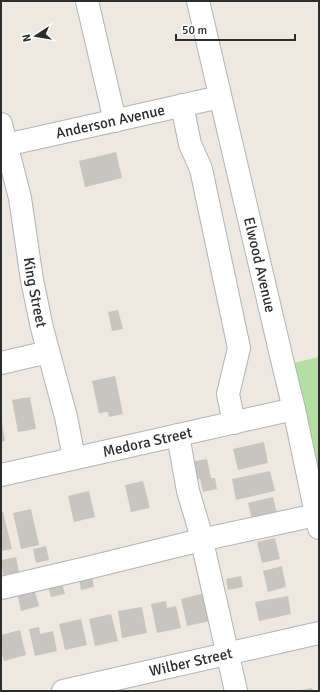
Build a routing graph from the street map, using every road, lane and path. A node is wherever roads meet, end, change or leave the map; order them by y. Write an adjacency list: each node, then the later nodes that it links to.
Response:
1 (87, 1): 5 (street)
2 (198, 1): 3 (street, Elwood Avenue)
3 (220, 97): 4 (street, Anderson Avenue); 10 (street, Elwood Avenue)
4 (182, 106): 5 (street, Anderson Avenue); 11 (street)
5 (115, 121): 7 (street, Anderson Avenue)
6 (1, 124): 7 (street, King Street)
7 (3, 146): 8 (street, King Street)
8 (48, 352): 9 (street); 13 (street, King Street)
9 (1, 363)
10 (294, 409): 11 (street, Medora Street); 15 (street, Elwood Avenue)
11 (234, 423): 12 (street, Medora Street)
12 (178, 435): 13 (street, Medora Street); 16 (street)
13 (74, 458): 14 (street, Medora Street)
14 (1, 475)
15 (318, 522): 16 (street)
16 (201, 540): 17 (street); 19 (street)
17 (1, 588)
18 (319, 633): 19 (street, Wilber Street)
19 (228, 654): 20 (street, Wilber Street); 21 (street)
20 (62, 691)
21 (236, 691)

